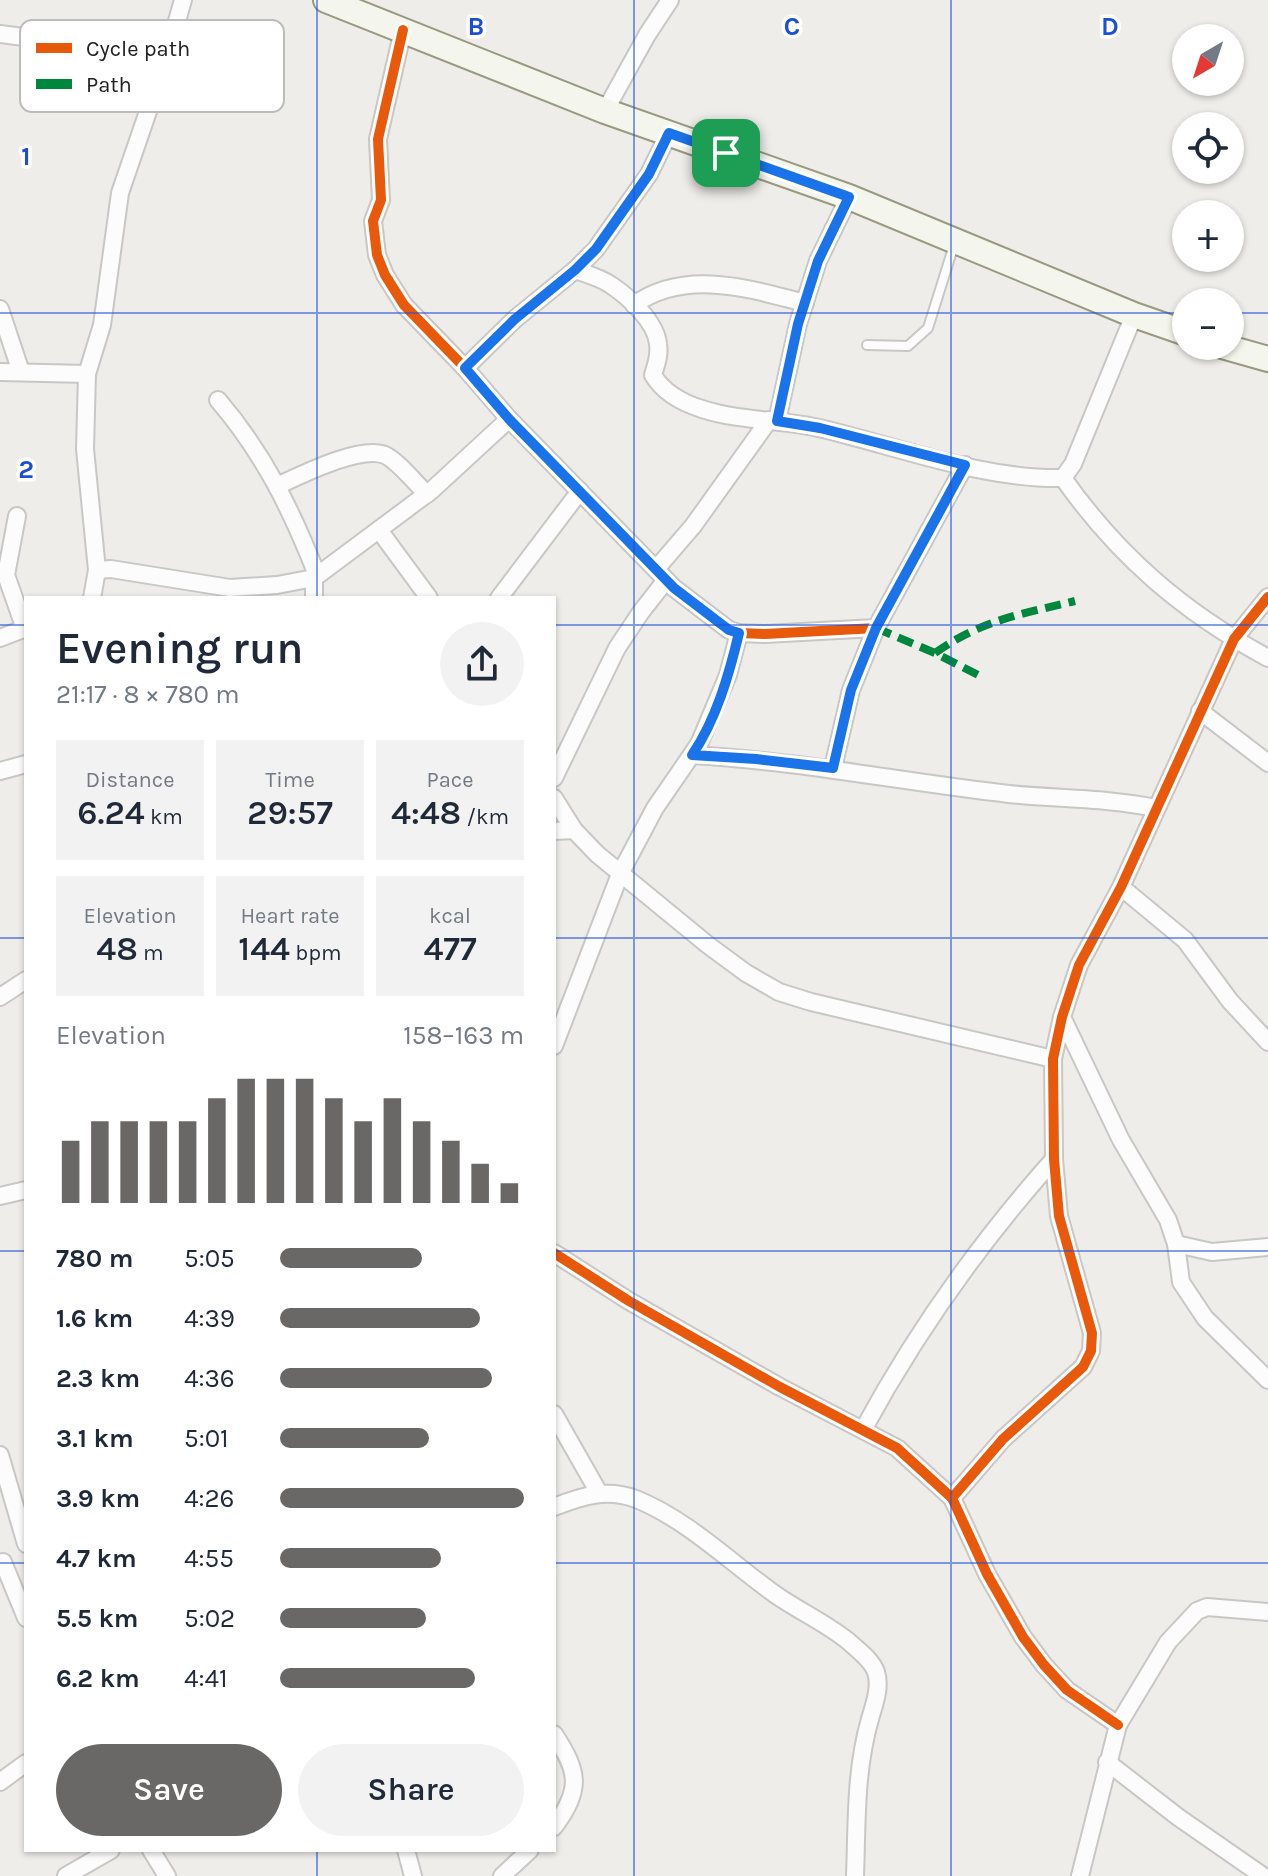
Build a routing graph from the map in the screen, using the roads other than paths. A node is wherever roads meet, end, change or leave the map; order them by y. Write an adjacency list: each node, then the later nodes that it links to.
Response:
1 (183, 0): 4 (street)
2 (326, 0): 5 (main road)
3 (670, 0): 8 (street)
4 (177, 20)
5 (403, 30): 8 (main road); 22 (street)
6 (0, 34): 7 (street)
7 (20, 37)
8 (605, 111): 10 (main road)
9 (148, 112): 25 (street)
10 (669, 133): 11 (main road); 13 (street)
11 (849, 197): 12 (main road); 14 (street)
12 (955, 240): 17 (main road); 19 (lane)
13 (575, 270): 15 (street); 22 (street)
14 (805, 303): 15 (street); 28 (street)
15 (634, 305): 28 (street)
16 (0, 309): 24 (street)
17 (1134, 315): 18 (main road); 30 (street)
18 (1172, 328)
19 (867, 345)
20 (1244, 352): 21 (main road)
21 (1268, 359)
22 (465, 368): 27 (street)
23 (0, 372): 24 (street)
24 (21, 372): 25 (street)
25 (87, 374): 36 (street)
26 (218, 400): 31 (street)
27 (509, 419): 32 (street); 33 (street)
28 (773, 421): 29 (street); 37 (street)
29 (965, 465): 30 (street); 45 (street)
30 (1063, 478): 49 (street)
31 (277, 486): 33 (street); 38 (street)
32 (580, 491): 37 (street); 42 (street)
33 (427, 494): 35 (street)
34 (17, 516): 44 (street)
35 (379, 530): 38 (street); 41 (street)
36 (97, 570): 38 (street); 39 (street)
37 (661, 575): 47 (street); 57 (street)
38 (315, 576): 40 (street)
39 (92, 596)
40 (314, 596)
41 (428, 596)
42 (501, 596)
43 (1268, 597): 49 (street)
44 (24, 626)
45 (876, 628): 47 (street); 55 (street)
46 (24, 629): 48 (street)
47 (739, 633): 52 (street)
48 (0, 638)
49 (1234, 639): 50 (street); 51 (street)
50 (1268, 658)
51 (1200, 711): 53 (street); 59 (street)
52 (692, 755): 55 (street); 62 (street)
53 (1268, 763)
54 (24, 765): 56 (street)
55 (833, 768): 59 (street)
56 (0, 771)
57 (556, 774)
58 (556, 801): 60 (street)
59 (1156, 808): 63 (street)
60 (574, 830): 61 (street); 62 (street)
61 (556, 831)
62 (620, 874): 67 (street); 69 (street)
63 (1121, 887): 66 (street); 68 (street)
64 (24, 981): 65 (street)
65 (0, 997)
66 (1062, 1017): 69 (street); 73 (street)
67 (556, 1041)
68 (1268, 1042)
69 (1053, 1059): 70 (street)
70 (1054, 1159): 78 (street); 81 (street)
71 (24, 1190): 72 (street)
72 (0, 1196)
73 (1176, 1244): 74 (street); 76 (street)
74 (1268, 1247)
75 (556, 1254): 78 (street)
76 (1268, 1380)
77 (556, 1418): 80 (street)
78 (863, 1430): 81 (street)
79 (0, 1455): 83 (street)
80 (599, 1493): 82 (street); 102 (street)
81 (952, 1498): 88 (street)
82 (556, 1506)
83 (24, 1537)
84 (24, 1554): 85 (street)
85 (1, 1563): 87 (street)
86 (1268, 1612): 88 (street)
87 (24, 1614)
88 (1118, 1725): 90 (street)
89 (556, 1737): 93 (street)
90 (1107, 1762): 103 (street); 104 (street)
91 (24, 1764): 92 (street)
92 (0, 1782)
93 (556, 1824)
94 (108, 1852): 98 (street)
95 (152, 1852): 99 (street)
96 (407, 1852): 100 (street)
97 (528, 1852): 101 (street)
98 (66, 1876)
99 (167, 1876)
100 (413, 1876)
101 (502, 1876)
102 (855, 1876)
103 (1080, 1876)
104 (1263, 1876)

